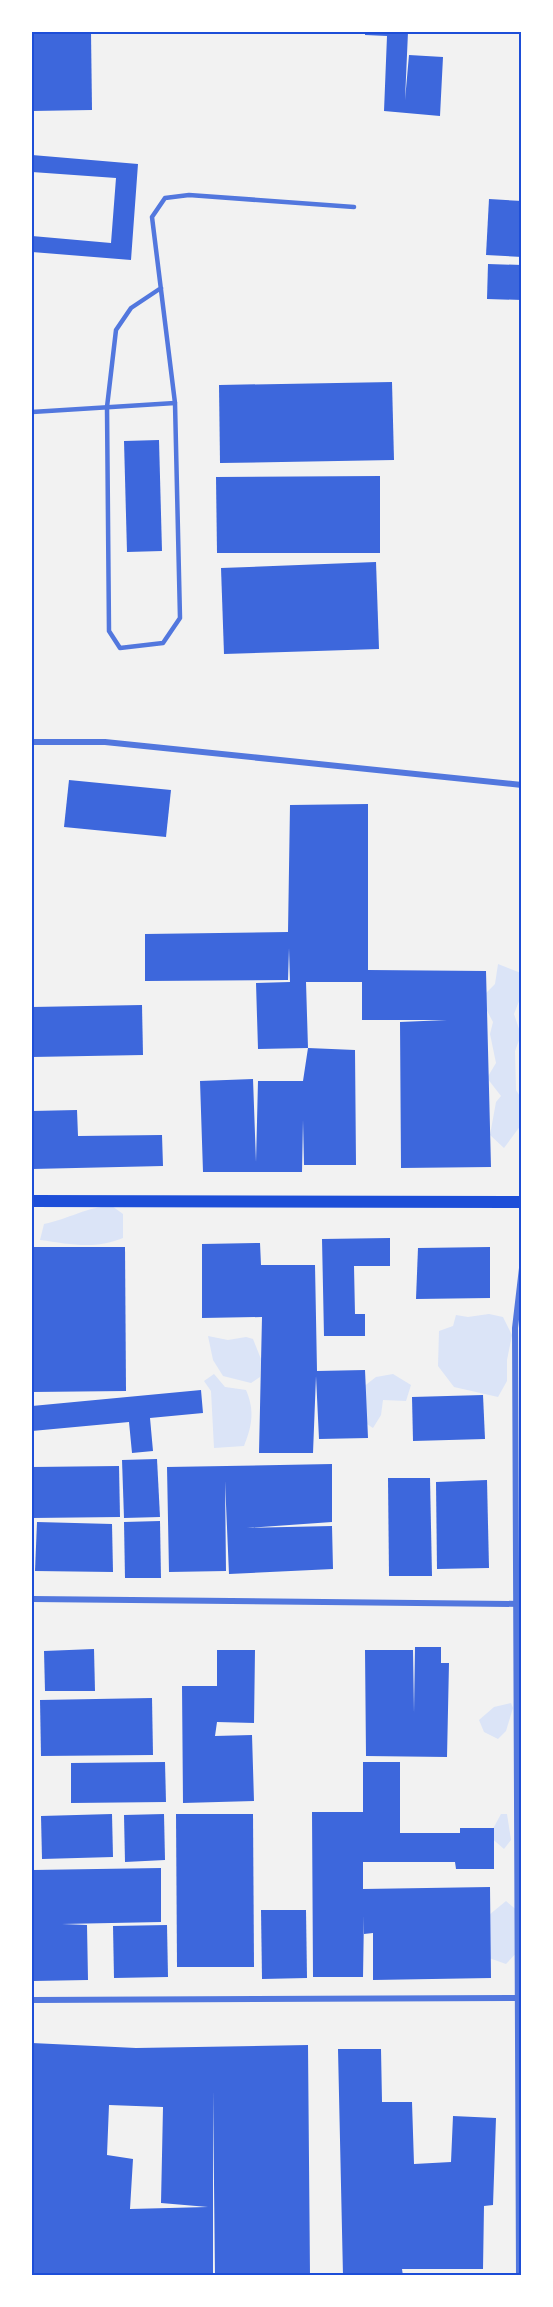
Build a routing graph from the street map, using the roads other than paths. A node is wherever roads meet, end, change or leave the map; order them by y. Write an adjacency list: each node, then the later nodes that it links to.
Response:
1 (354, 207): 2 (lane)
2 (160, 288): 3 (lane); 4 (lane)
3 (175, 403): 4 (lane); 4 (lane)
4 (107, 407): 5 (lane)
5 (32, 412)
6 (32, 742): 7 (street)
7 (522, 785)
8 (32, 1202): 9 (main road)
9 (522, 1202)
10 (522, 1268): 12 (street)
11 (32, 1599): 12 (street)
12 (519, 1604): 13 (street)
13 (520, 1998): 14 (street); 15 (street)
14 (32, 2000)
15 (519, 2276)

